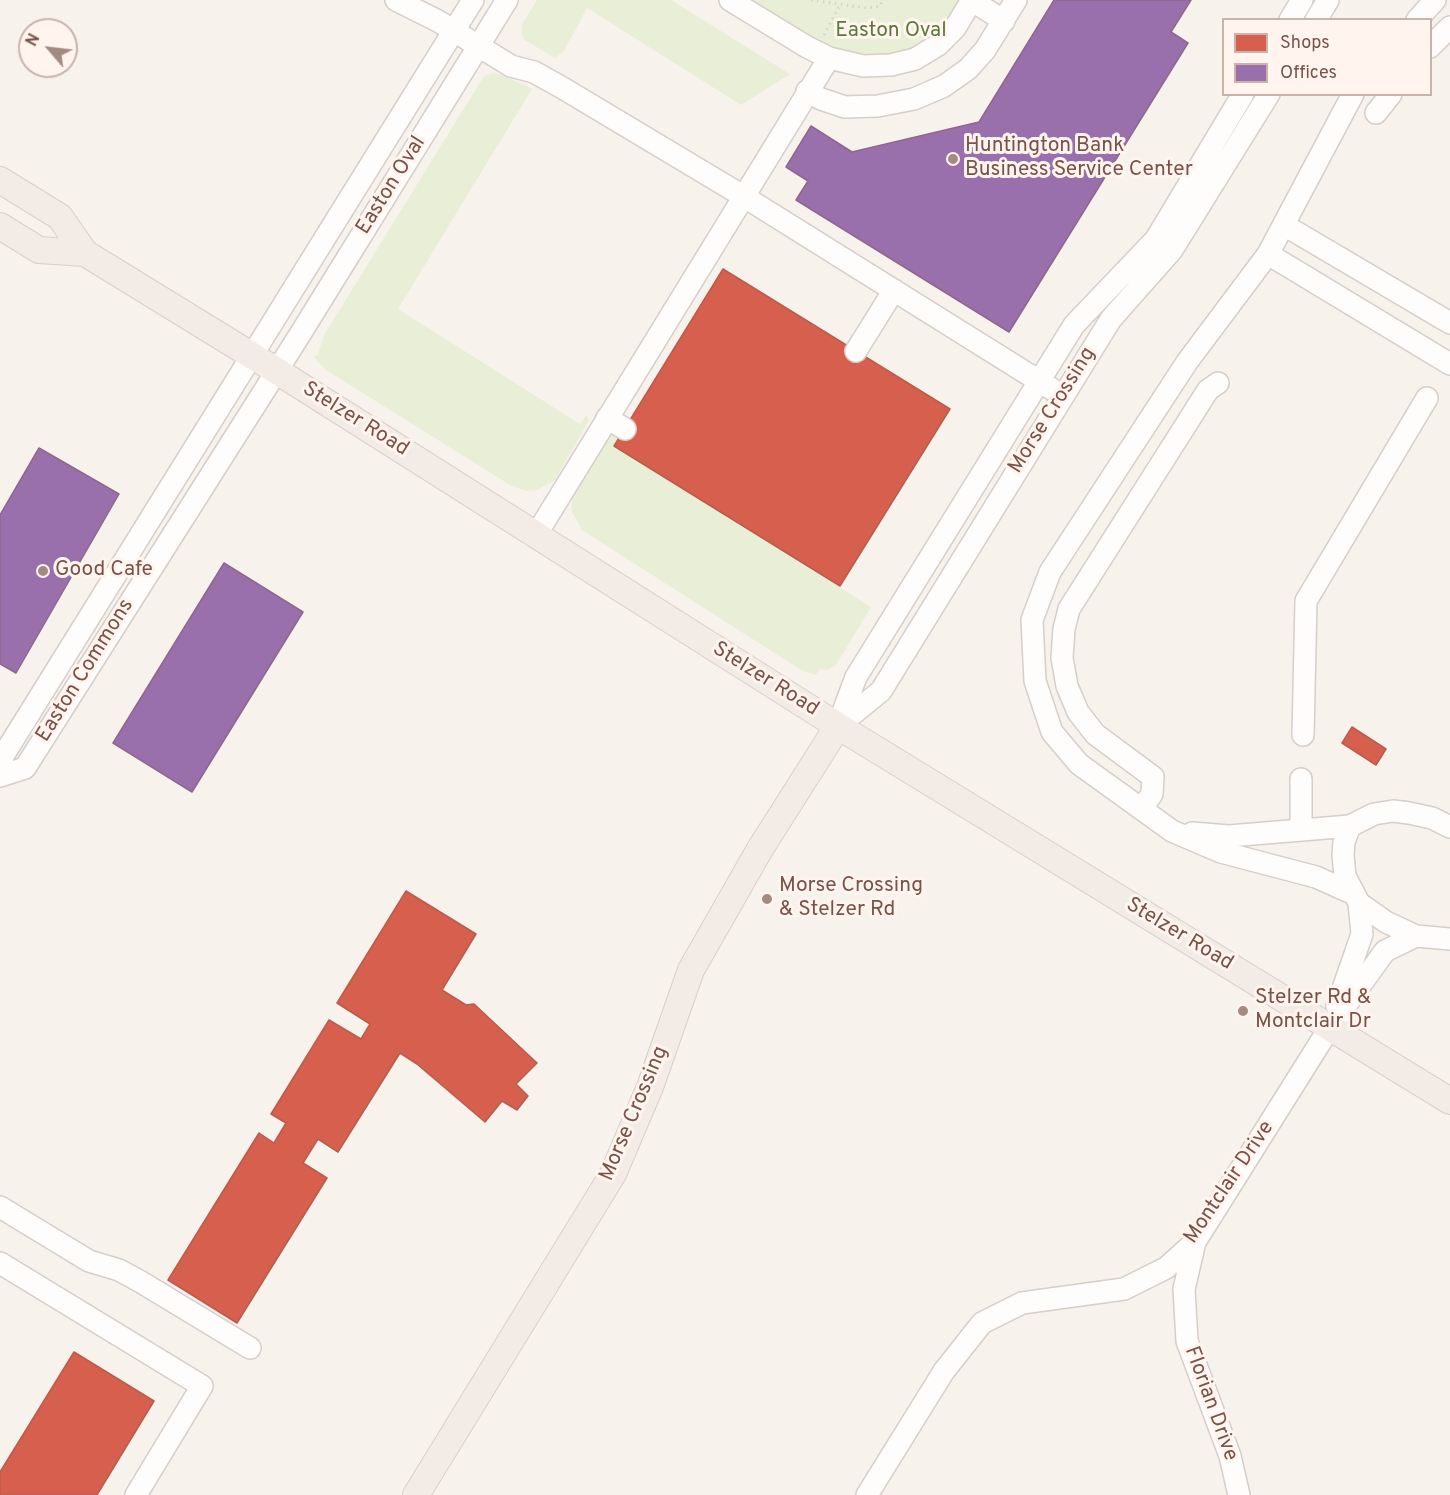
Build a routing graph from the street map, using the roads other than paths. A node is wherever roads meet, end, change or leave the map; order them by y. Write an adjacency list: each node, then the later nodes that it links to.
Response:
1 (396, 0): 15 (street)
2 (427, 0): 15 (street)
3 (473, 0): 15 (street, Easton Oval)
4 (507, 0): 17 (street, Easton Oval)
5 (730, 0): 19 (street)
6 (972, 0): 14 (street); 19 (street)
7 (1016, 0): 14 (street)
8 (1302, 0): 11 (street)
9 (1328, 0): 12 (street)
10 (1435, 0): 13 (street)
11 (1291, 18)
12 (1317, 18)
13 (1418, 18)
14 (1004, 21): 20 (street)
15 (458, 26): 17 (street); 35 (street, Easton Oval)
16 (1450, 27): 18 (street)
17 (482, 41): 27 (street); 37 (street, Easton Oval)
18 (1432, 46)
19 (822, 55): 20 (street)
20 (807, 91): 27 (street)
21 (1242, 96): 38 (street, Morse Crossing)
22 (1268, 96): 40 (street, Morse Crossing)
23 (1352, 96): 28 (street)
24 (1389, 96): 25 (street)
25 (1376, 113)
26 (0, 180): 30 (main road, Stelzer Road)
27 (743, 196): 32 (street); 44 (street)
28 (1284, 225): 31 (street); 33 (street)
29 (0, 226): 30 (main road, Stelzer Road)
30 (85, 253): 35 (main road, Stelzer Road)
31 (1268, 254): 36 (street); 42 (street)
32 (894, 290): 34 (street); 38 (street)
33 (1450, 324)
34 (856, 351)
35 (252, 356): 37 (main road, Stelzer Road); 47 (street, Easton Commons)
36 (1447, 356)
37 (277, 371): 44 (main road, Stelzer Road); 47 (street, Easton Commons)
38 (1039, 381): 40 (street); 45 (street, Morse Crossing)
39 (1218, 382): 43 (street)
40 (1063, 396): 45 (street, Morse Crossing)
41 (1426, 398): 46 (street)
42 (1104, 490): 43 (street); 49 (street)
43 (1132, 509): 49 (street)
44 (536, 535): 45 (main road, Stelzer Road)
45 (838, 726): 57 (main road, Stelzer Road); 64 (main road, Morse Crossing)
46 (1304, 735)
47 (0, 774)
48 (1301, 779): 52 (street)
49 (1141, 809): 53 (street)
50 (1350, 826): 51 (street); 52 (street); 54 (street)
51 (1450, 827)
52 (1301, 830): 53 (street)
53 (1172, 831): 54 (street)
54 (1357, 899): 55 (street); 57 (street)
55 (1416, 936): 56 (street); 57 (street)
56 (1450, 939)
57 (1330, 1027): 58 (main road, Stelzer Road); 60 (street, Montclair Drive)
58 (1450, 1101)
59 (0, 1207): 62 (street)
60 (1195, 1242): 65 (street, Montclair Drive); 66 (street, Florian Drive)
61 (0, 1263): 63 (street)
62 (250, 1348)
63 (136, 1495)
64 (417, 1495)
65 (867, 1495)
66 (1239, 1495)

